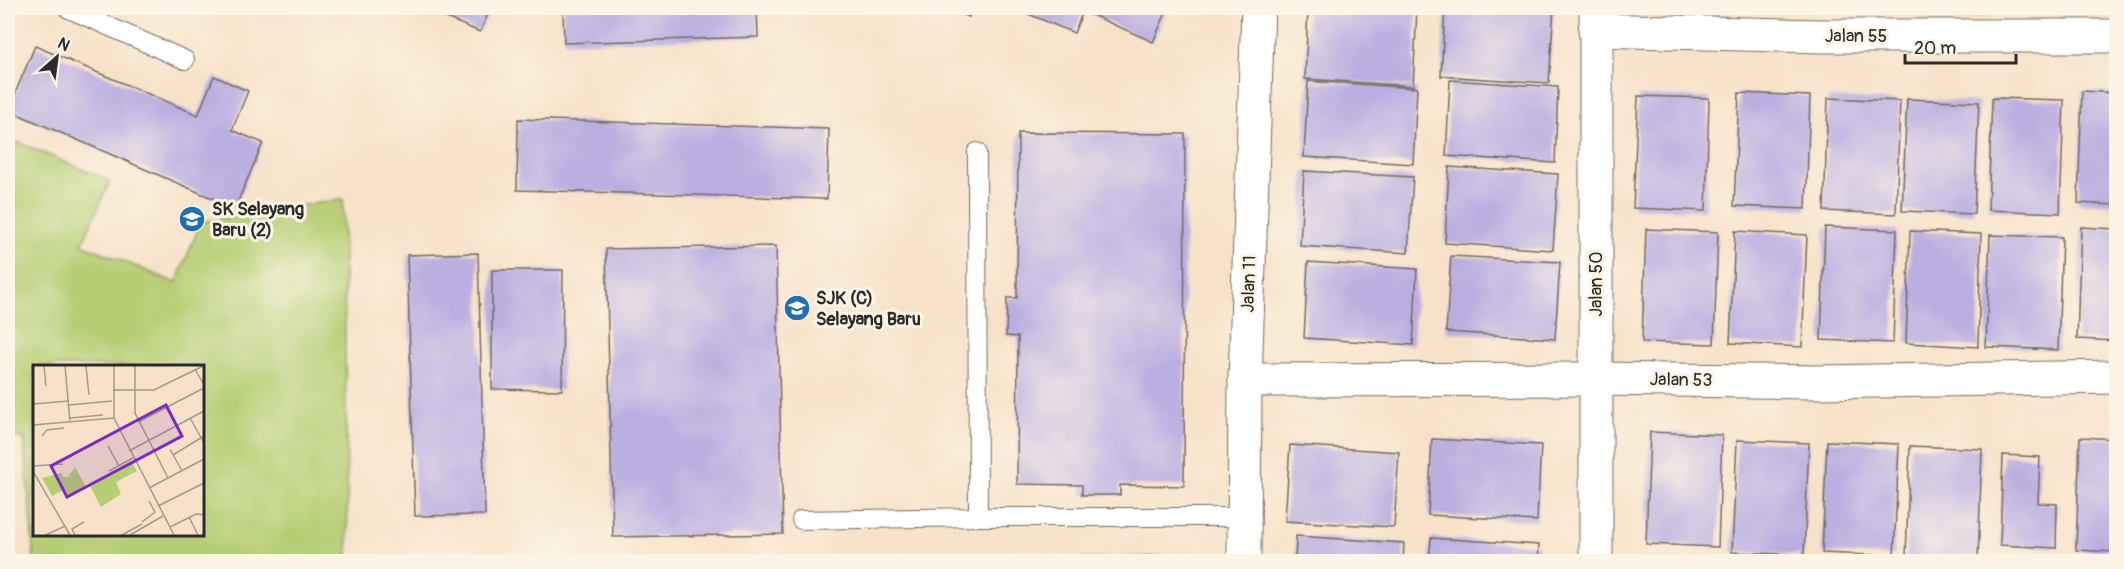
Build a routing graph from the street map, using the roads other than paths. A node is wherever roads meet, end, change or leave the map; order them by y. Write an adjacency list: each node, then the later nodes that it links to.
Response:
1 (67, 8): 5 (lane)
2 (1258, 8): 9 (street, Jalan 11)
3 (1596, 19): 4 (street, Jalan 55); 8 (street, Jalan 50)
4 (2116, 36)
5 (185, 60)
6 (977, 152): 10 (lane)
7 (2116, 377): 8 (street, Jalan 53)
8 (1596, 379): 9 (street, Jalan 53); 14 (street, Jalan 50)
9 (1245, 380): 11 (street, Jalan 11)
10 (978, 517): 11 (lane); 12 (lane)
11 (1244, 517): 13 (street, Jalan 11)
12 (801, 520)
13 (1244, 561)
14 (1596, 561)

